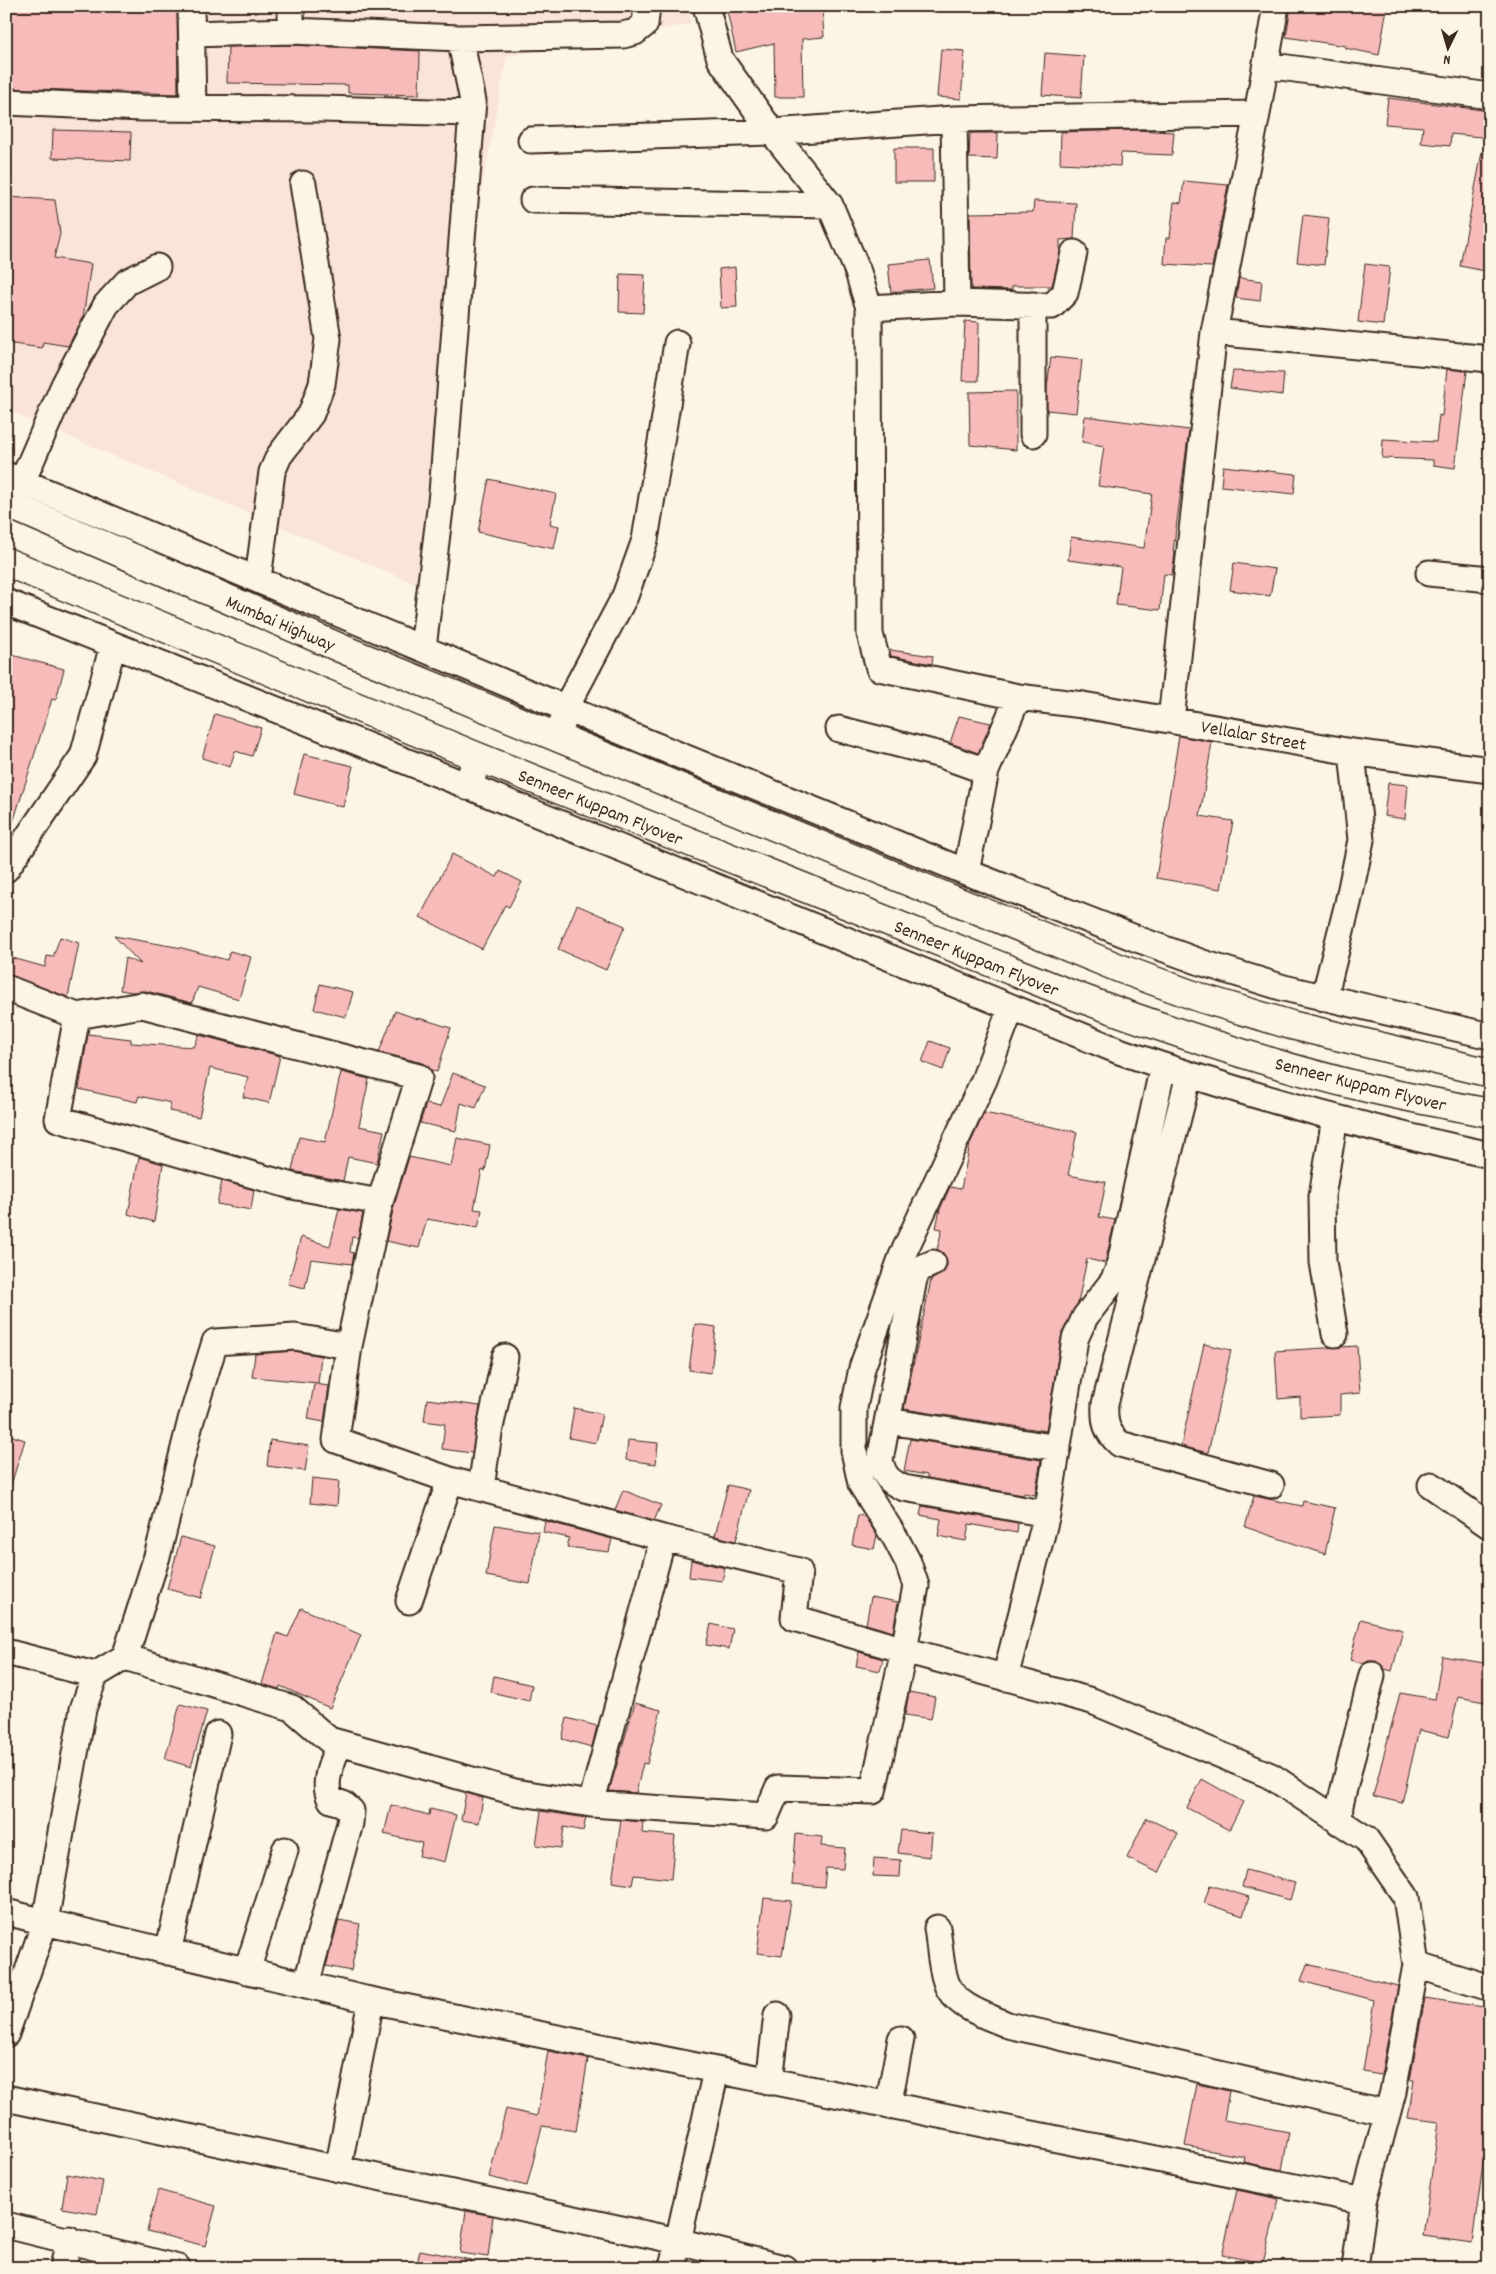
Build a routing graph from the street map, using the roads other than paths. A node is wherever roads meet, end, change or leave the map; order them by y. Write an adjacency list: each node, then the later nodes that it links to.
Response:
1 (191, 6): 7 (street)
2 (291, 6): 6 (street)
3 (646, 6): 8 (street)
4 (706, 6): 16 (street)
5 (1276, 6): 9 (street)
6 (291, 31): 7 (street); 8 (street)
7 (192, 34): 12 (street)
8 (460, 38): 13 (street)
9 (1266, 65): 10 (street); 14 (street)
10 (1490, 96)
11 (6, 102): 12 (street)
12 (193, 108): 13 (street)
13 (472, 113): 37 (street)
14 (1258, 114): 15 (street); 26 (street)
15 (954, 119): 16 (street); 23 (street)
16 (772, 132): 17 (street); 20 (street)
17 (531, 140)
18 (303, 184): 33 (street)
19 (533, 200): 20 (street)
20 (830, 205): 25 (street)
21 (1074, 253): 24 (street)
22 (157, 267): 30 (street)
23 (957, 303): 24 (street); 25 (street)
24 (1033, 305): 29 (street)
25 (869, 308): 38 (street, Vellalar Street)
26 (1214, 332): 28 (street); 40 (street)
27 (677, 343): 39 (street)
28 (1490, 359)
29 (1033, 434)
30 (11, 487): 33 (street); 42 (highway, Mumbai Highway)
31 (6, 562): 44 (highway)
32 (1429, 573): 34 (street)
33 (258, 579): 37 (street)
34 (1490, 579)
35 (6, 602): 36 (street)
36 (113, 644): 47 (street); 48 (street)
37 (423, 648): 39 (street)
38 (1018, 697): 40 (street, Vellalar Street); 46 (street)
39 (567, 709): 42 (street); 49 (street)
40 (1171, 720): 43 (street, Vellalar Street)
41 (839, 729): 46 (street)
42 (557, 738): 56 (highway, Senneer Kuppam Flyover)
43 (1352, 752): 45 (street, Vellalar Street); 51 (street)
44 (478, 757): 47 (highway); 58 (highway, Senneer Kuppam Flyover)
45 (1490, 770)
46 (986, 772): 49 (street)
47 (468, 786): 52 (street)
48 (6, 869)
49 (966, 872): 51 (street)
50 (6, 988): 53 (street)
51 (1324, 998): 54 (street)
52 (1011, 1008): 55 (street); 76 (street)
53 (77, 1016): 61 (street); 61 (street)
54 (1490, 1036)
55 (1163, 1066): 57 (street); 67 (street)
56 (1490, 1073)
57 (1189, 1075): 59 (street); 69 (street)
58 (1490, 1113)
59 (1334, 1118): 60 (street); 63 (street)
60 (1490, 1154)
61 (380, 1202): 64 (street)
62 (933, 1263): 66 (street)
63 (1335, 1334)
64 (349, 1346): 68 (street); 78 (street)
65 (505, 1357): 71 (street)
66 (888, 1421): 67 (street); 72 (street)
67 (1058, 1448): 72 (street)
68 (450, 1480): 71 (street); 75 (street)
69 (1271, 1485)
70 (1431, 1485): 73 (street)
71 (481, 1488): 74 (street)
72 (1047, 1514): 81 (street)
73 (1490, 1526)
74 (663, 1538): 76 (street); 84 (street)
75 (409, 1601)
76 (904, 1650): 81 (street); 84 (street)
77 (6, 1652): 79 (street)
78 (125, 1657): 79 (street); 83 (street)
79 (96, 1675): 88 (street)
80 (1372, 1675): 85 (street)
81 (1005, 1678): 85 (street)
82 (218, 1734): 90 (street)
83 (339, 1743): 84 (street); 93 (street)
84 (591, 1804)
85 (1339, 1822): 91 (street)
86 (285, 1850): 92 (street)
87 (6, 1912): 88 (street)
88 (45, 1922): 90 (street); 97 (street)
89 (936, 1928): 103 (street)
90 (168, 1952): 92 (street)
91 (1416, 1965): 94 (street); 103 (street)
92 (247, 1971): 93 (street)
93 (306, 1985): 95 (street)
94 (1490, 1988)
95 (372, 2001): 99 (street); 104 (street)
96 (777, 2015): 100 (street)
97 (6, 2034)
98 (901, 2038): 102 (street)
99 (716, 2071): 100 (street); 108 (street)
100 (769, 2082): 102 (street)
101 (6, 2098): 104 (street)
102 (888, 2106): 105 (street)
103 (1387, 2113): 105 (street)
104 (338, 2169): 108 (street)
105 (1364, 2201): 113 (street)
106 (6, 2225): 107 (street)
107 (69, 2239): 109 (street); 110 (street)
108 (678, 2242): 111 (street); 112 (street)
109 (63, 2268)
110 (178, 2268)
111 (672, 2268)
112 (784, 2268)
113 (1354, 2268)

